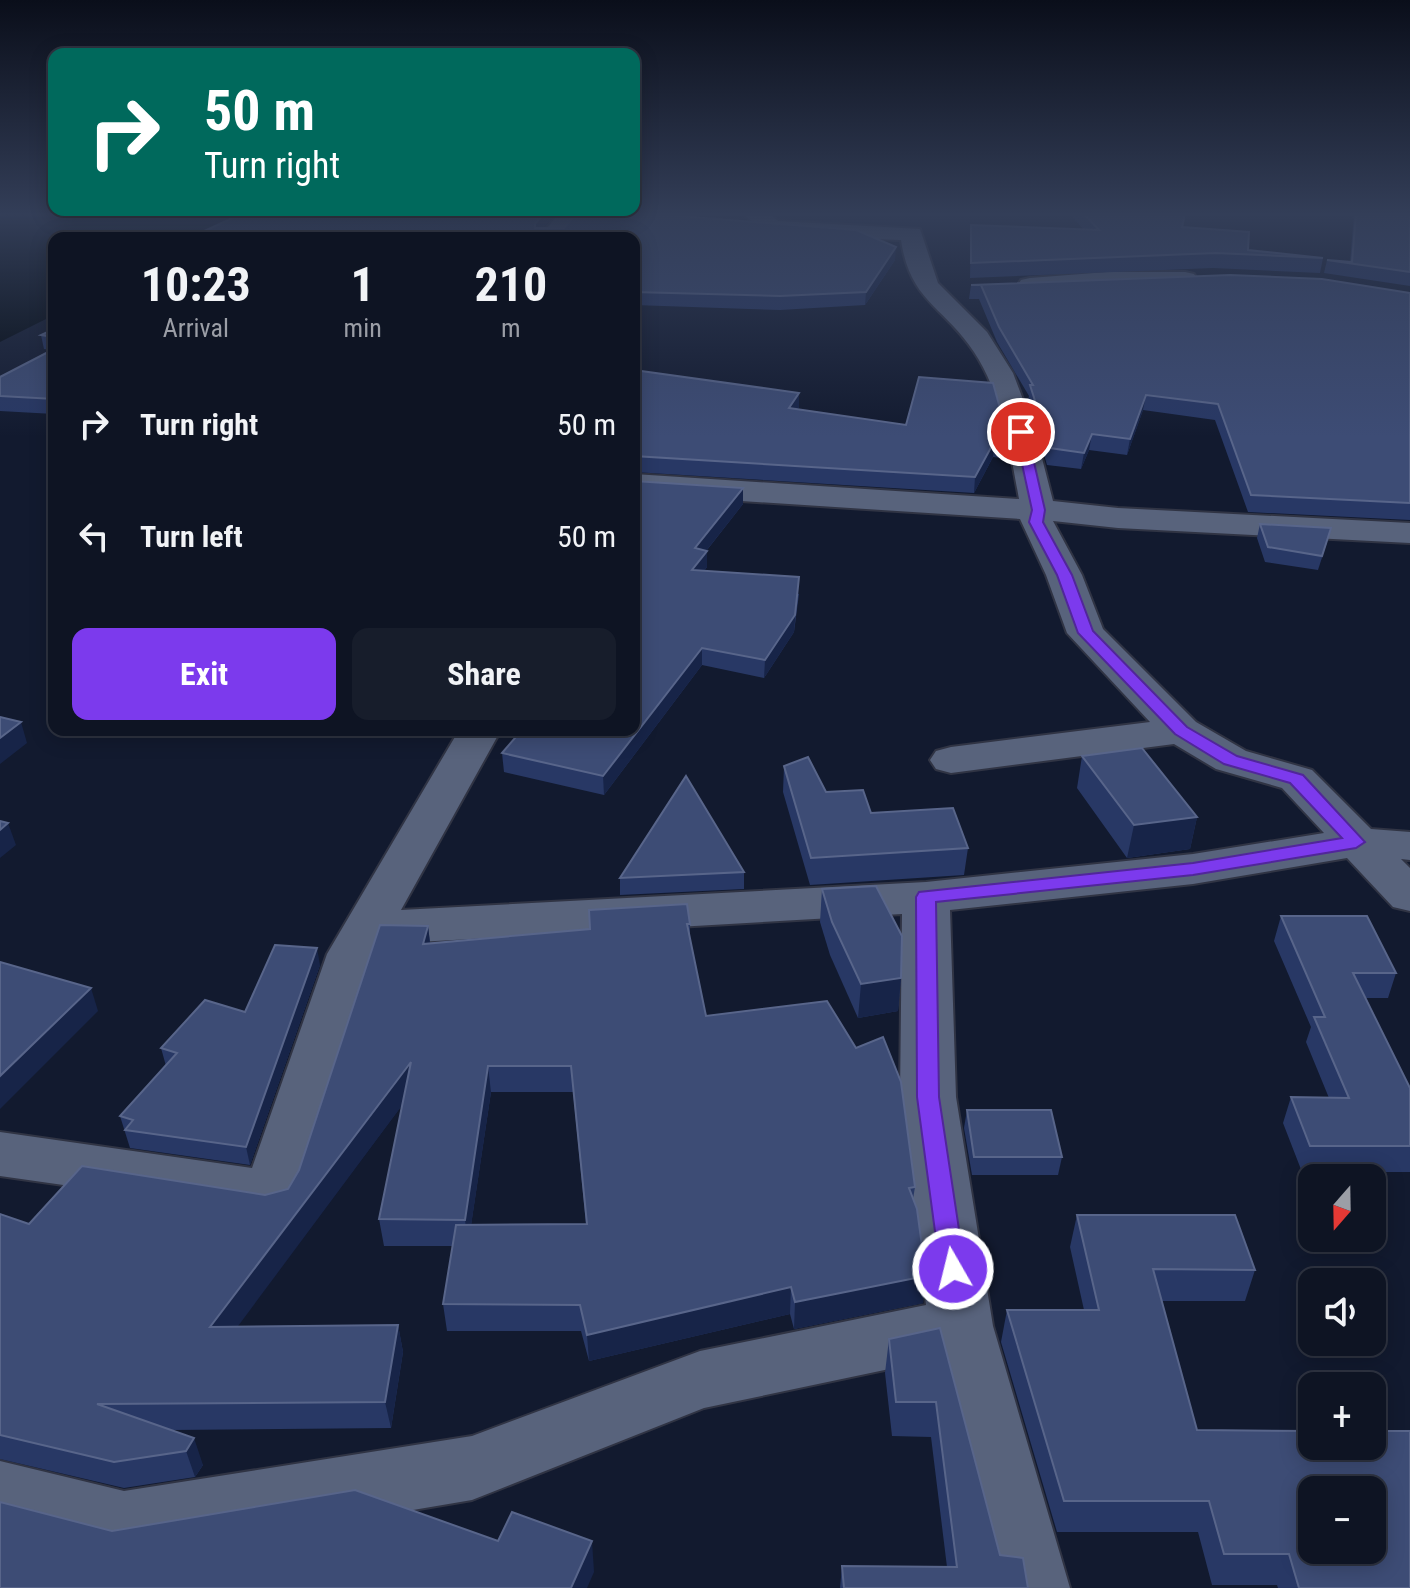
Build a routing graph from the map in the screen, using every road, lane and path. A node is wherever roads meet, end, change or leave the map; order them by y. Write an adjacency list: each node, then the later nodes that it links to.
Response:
1 (942, 288): 3 (street)
2 (640, 484): 3 (street)
3 (1038, 510): 4 (street); 5 (street)
4 (1410, 533)
5 (1181, 731): 7 (street); 8 (street)
6 (477, 736): 12 (street)
7 (951, 760)
8 (1356, 842): 9 (street); 10 (street); 11 (street)
9 (1410, 846)
10 (1410, 896)
11 (926, 897): 12 (street); 14 (street)
12 (366, 929): 13 (street)
13 (0, 1154)
14 (961, 1326): 15 (street); 16 (street)
15 (0, 1494)
16 (1033, 1588)

